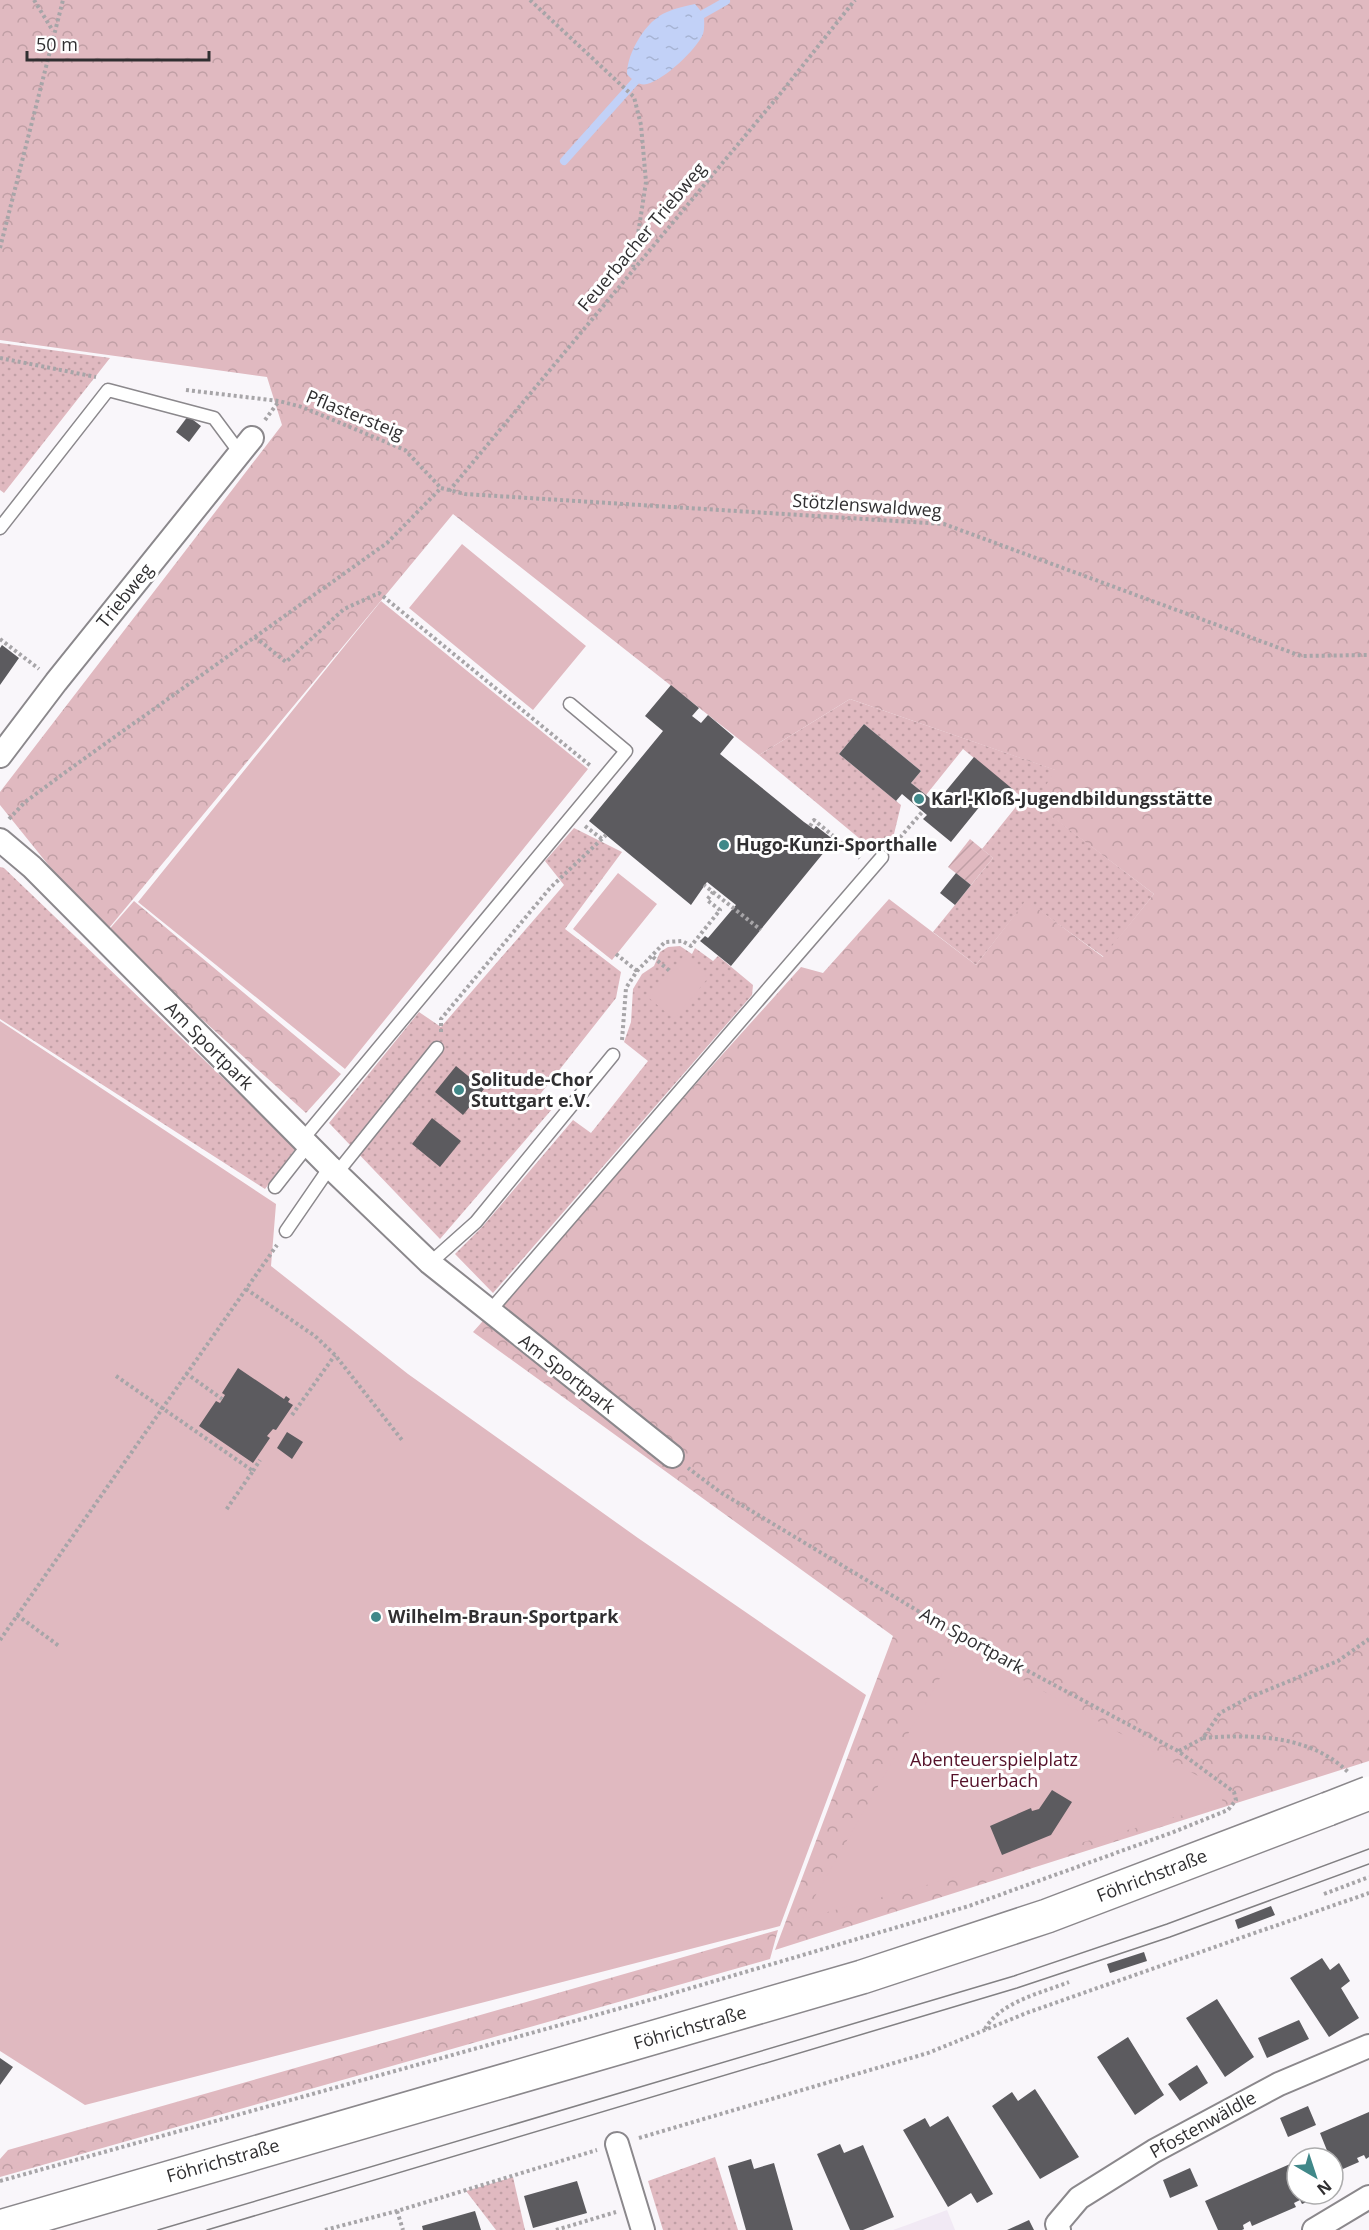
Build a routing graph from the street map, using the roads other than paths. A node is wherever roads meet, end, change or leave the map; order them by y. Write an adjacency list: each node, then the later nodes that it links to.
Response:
1 (246, 446): 2 (lane); 4 (street, Triebweg)
2 (0, 528)
3 (570, 704): 9 (lane)
4 (0, 756)
5 (3, 831): 9 (street, Am Sportpark)
6 (882, 857): 14 (lane)
7 (437, 1048): 10 (lane)
8 (613, 1055): 13 (lane)
9 (305, 1142): 10 (street, Am Sportpark); 11 (lane)
10 (333, 1171): 12 (lane); 13 (street, Am Sportpark)
11 (275, 1187)
12 (286, 1231)
13 (429, 1263): 14 (street, Am Sportpark)
14 (489, 1312): 15 (street, Am Sportpark)
15 (672, 1456)
16 (1361, 1785): 20 (main road, Föhrichstraße, bridge)
17 (1369, 2046): 22 (street, Pfostenwäldle)
18 (617, 2144): 21 (street)
19 (1369, 2197): 23 (street)
20 (14, 2226)
21 (643, 2230)
22 (1059, 2230)
23 (1314, 2230)

